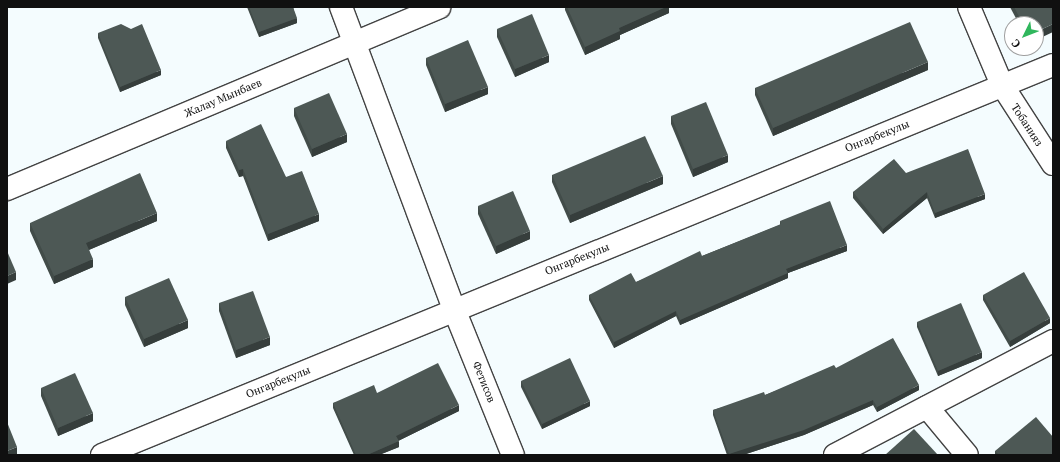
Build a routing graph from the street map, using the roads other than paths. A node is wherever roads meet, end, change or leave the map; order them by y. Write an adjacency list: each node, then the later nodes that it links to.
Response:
1 (341, 7): 4 (street, Фетисов)
2 (439, 7): 4 (street, Жалау Мынбаев)
3 (969, 7): 6 (street, Тобанияз)
4 (356, 43): 8 (street, Жалау Мынбаев); 9 (street, Фетисов)
5 (1053, 65): 6 (street, Онгарбекулы)
6 (1002, 85): 7 (street, Тобанияз); 9 (street, Онгарбекулы)
7 (1053, 164)
8 (7, 189)
9 (454, 309): 12 (street, Онгарбекулы); 13 (street, Фетисов)
10 (1053, 341): 11 (street)
11 (927, 407): 14 (street); 15 (street)
12 (102, 455)
13 (513, 455)
14 (835, 455)
15 (967, 455)

